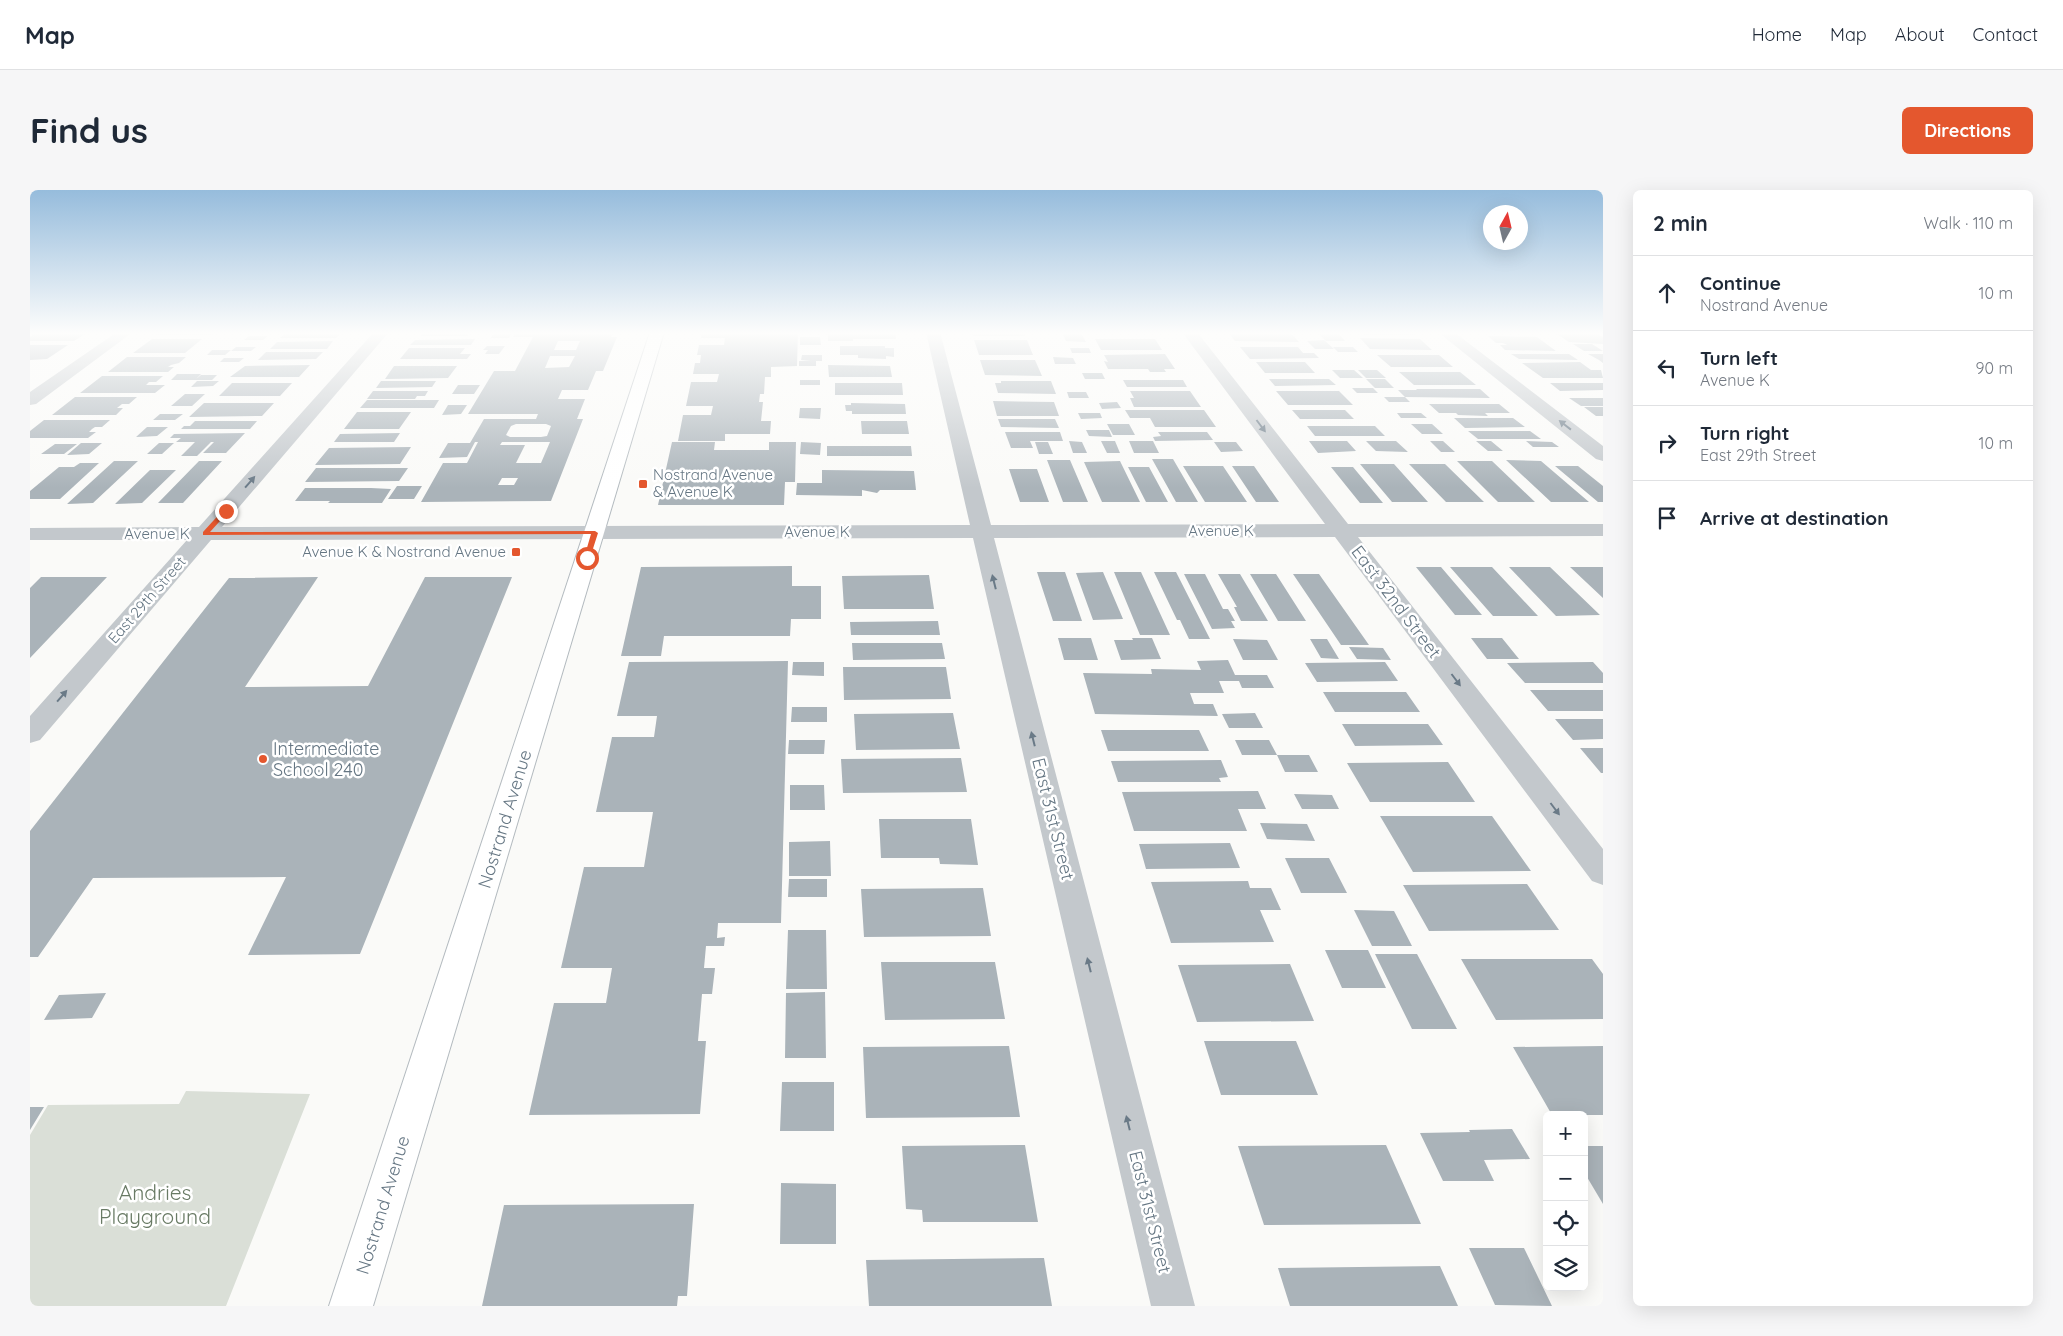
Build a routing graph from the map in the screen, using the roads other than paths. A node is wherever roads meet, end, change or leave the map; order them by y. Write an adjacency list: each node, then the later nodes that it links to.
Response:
1 (52, 384): 7 (street)
2 (336, 384): 14 (street, East 29th Street, one-way to 2)
3 (642, 384): 12 (main road, Nostrand Avenue)
4 (946, 384): 11 (street, East 31st Street)
5 (1229, 384): 10 (street, East 32nd Street, one-way to 10)
6 (1512, 384): 8 (street, one-way to 6)
7 (30, 400)
8 (1603, 455)
9 (1603, 530): 10 (street, Avenue K)
10 (1342, 531): 11 (street, Avenue K); 16 (street, East 32nd Street, one-way to 16)
11 (982, 532): 12 (street, Avenue K); 18 (street, East 31st Street, one-way to 11)
12 (595, 533): 14 (street, Avenue K); 17 (main road, Nostrand Avenue)
13 (30, 534): 14 (street, Avenue K)
14 (205, 534): 15 (street, East 29th Street, one-way to 14)
15 (30, 733)
16 (1603, 872)
17 (351, 1306)
18 (1173, 1306)

